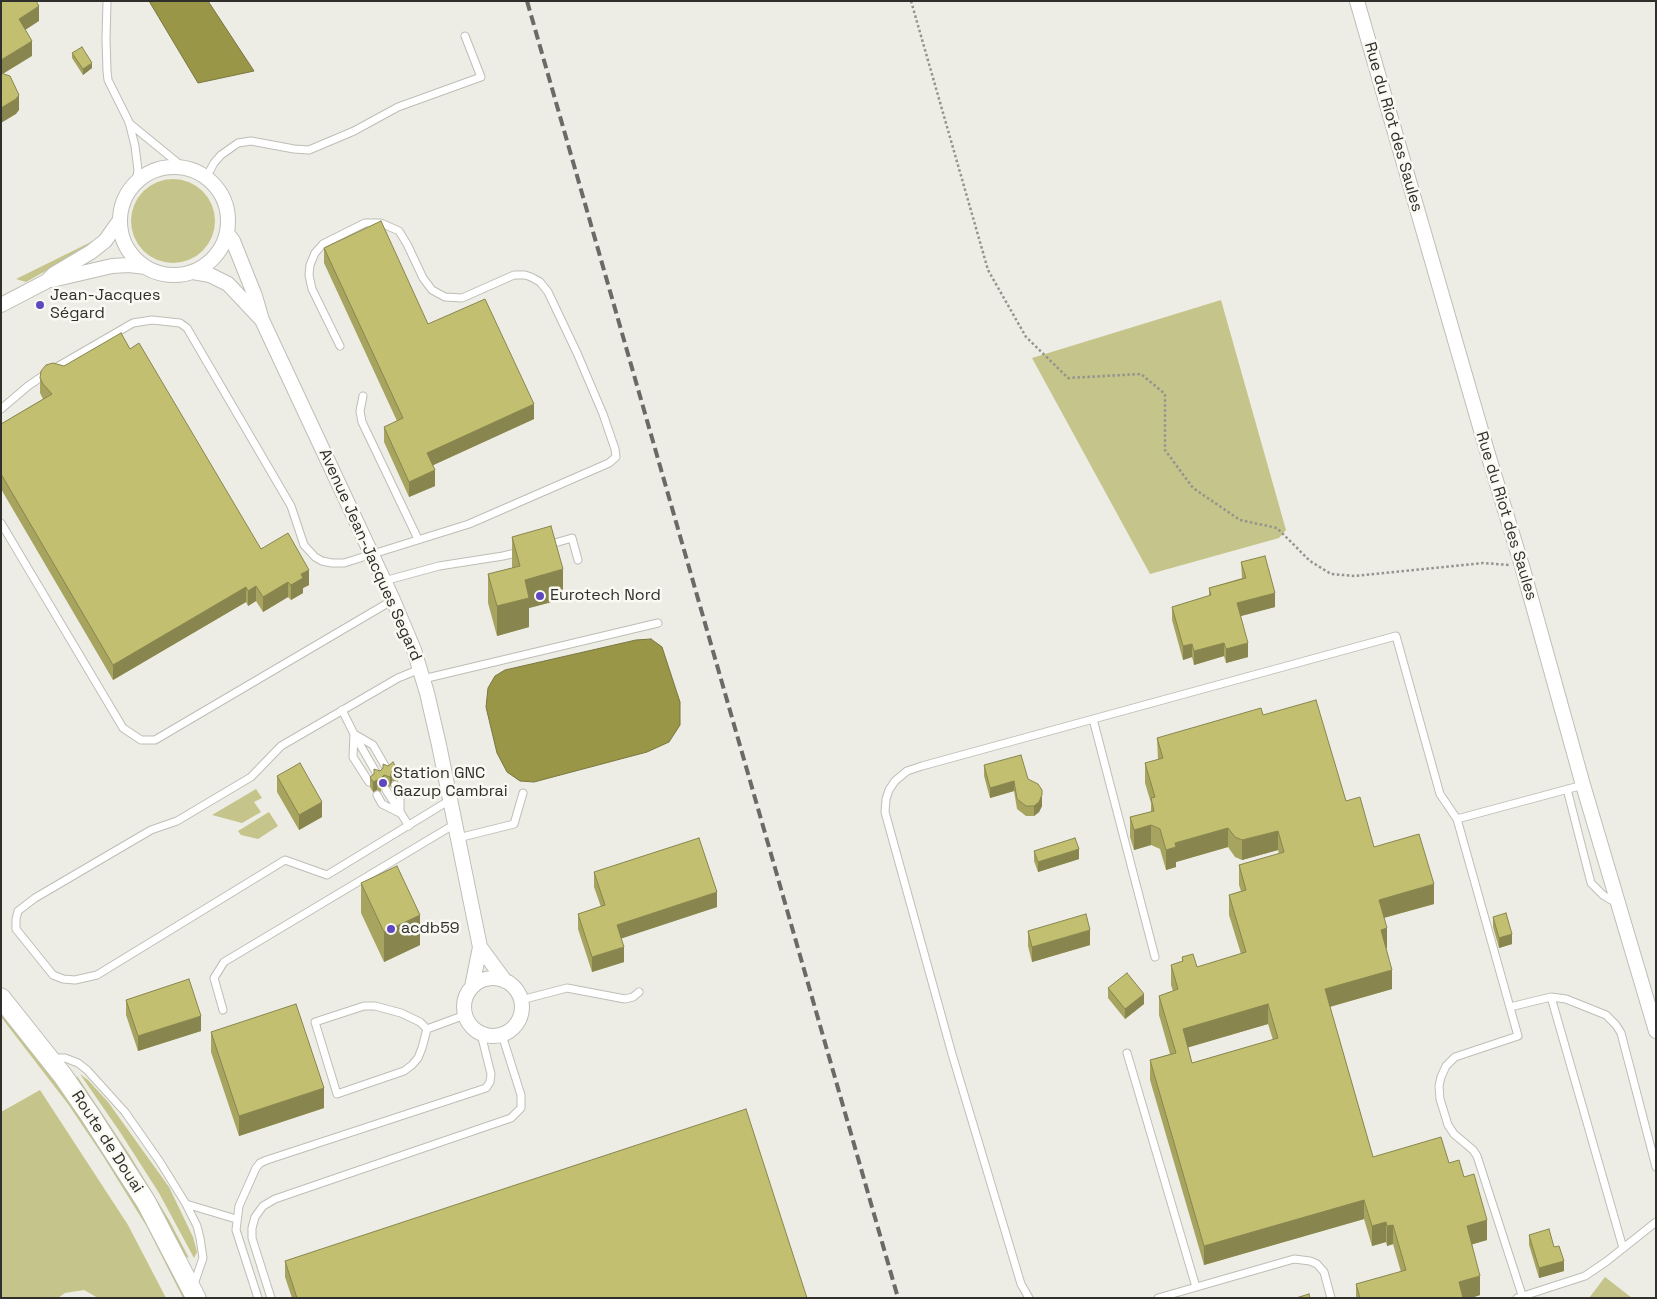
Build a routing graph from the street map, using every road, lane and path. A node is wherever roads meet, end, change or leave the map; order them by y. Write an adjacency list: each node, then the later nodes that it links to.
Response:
1 (108, 1): 5 (lane)
2 (910, 1): 25 (path)
3 (1357, 1): 25 (street, Rue du Riot des Saules)
4 (465, 36): 7 (lane)
5 (129, 122): 6 (lane); 8 (lane)
6 (184, 168): 7 (street); 8 (street)
7 (206, 178): 10 (street)
8 (136, 182): 9 (street)
9 (120, 220): 11 (street); 13 (street)
10 (227, 233): 12 (street); 15 (street, Avenue Jean-Jacques Segard)
11 (146, 267): 12 (street); 13 (street)
12 (193, 272): 15 (street, Avenue Jean-Jacques Segard)
13 (47, 281): 14 (street)
14 (1, 305)
15 (262, 320): 23 (street, Avenue Jean-Jacques Segard)
16 (340, 346): 20 (lane)
17 (363, 396): 20 (lane)
18 (1, 409): 23 (lane)
19 (1, 523): 27 (lane)
20 (418, 539): 23 (lane)
21 (539, 547): 24 (lane)
22 (530, 550): 26 (lane)
23 (372, 554): 26 (street, Avenue Jean-Jacques Segard)
24 (578, 560)
25 (1522, 566): 37 (street, Rue du Riot des Saules)
26 (384, 581): 27 (street, Avenue Jean-Jacques Segard)
27 (393, 600): 29 (street, Avenue Jean-Jacques Segard)
28 (658, 623): 29 (lane)
29 (422, 674): 30 (lane); 42 (street, Avenue Jean-Jacques Segard)
30 (342, 710): 32 (lane); 46 (lane)
31 (1093, 719): 44 (lane); 50 (lane); 76 (lane)
32 (354, 734): 33 (lane); 34 (lane); 35 (lane)
33 (388, 771)
34 (378, 776)
35 (369, 782)
36 (395, 785): 43 (lane)
37 (1583, 785): 39 (lane); 48 (street, Rue du Riot des Saules)
38 (386, 790): 43 (lane)
39 (1567, 790): 44 (lane); 48 (lane)
40 (523, 793): 47 (lane)
41 (377, 795): 43 (lane)
42 (450, 800): 45 (street, Avenue Jean-Jacques Segard); 46 (lane)
43 (400, 813): 46 (lane)
44 (1457, 819): 57 (lane)
45 (455, 824): 47 (street, Avenue Jean-Jacques Segard); 58 (lane)
46 (408, 826)
47 (458, 838): 49 (street, Avenue Jean-Jacques Segard)
48 (1616, 899): 61 (street, Rue du Riot des Saules)
49 (480, 947): 51 (street, Avenue Jean-Jacques Segard); 52 (street, Avenue Jean-Jacques Segard)
50 (1155, 957)
51 (504, 981): 52 (street); 56 (street)
52 (472, 987): 59 (street)
53 (639, 992): 56 (lane)
54 (1551, 997): 57 (lane); 66 (lane); 70 (lane)
55 (1, 998): 65 (main road, Route de Douai)
56 (521, 1000): 63 (street)
57 (1510, 1007): 73 (lane)
58 (223, 1010)
59 (464, 1015): 60 (lane); 62 (street)
60 (427, 1029): 60 (lane)
61 (1656, 1031)
62 (481, 1034): 63 (street); 68 (lane)
63 (502, 1035): 75 (lane)
64 (1127, 1053): 71 (lane)
65 (49, 1058): 67 (lane); 72 (main road, Route de Douai)
66 (1656, 1167)
67 (186, 1204): 68 (lane); 72 (lane)
68 (236, 1219): 74 (lane)
69 (1656, 1222): 70 (lane)
70 (1624, 1248): 73 (lane)
71 (1196, 1287): 77 (lane); 78 (lane)
72 (194, 1294)
73 (1520, 1297)
74 (258, 1298)
75 (271, 1298)
76 (1029, 1298)
77 (1158, 1298)
78 (1331, 1298)

